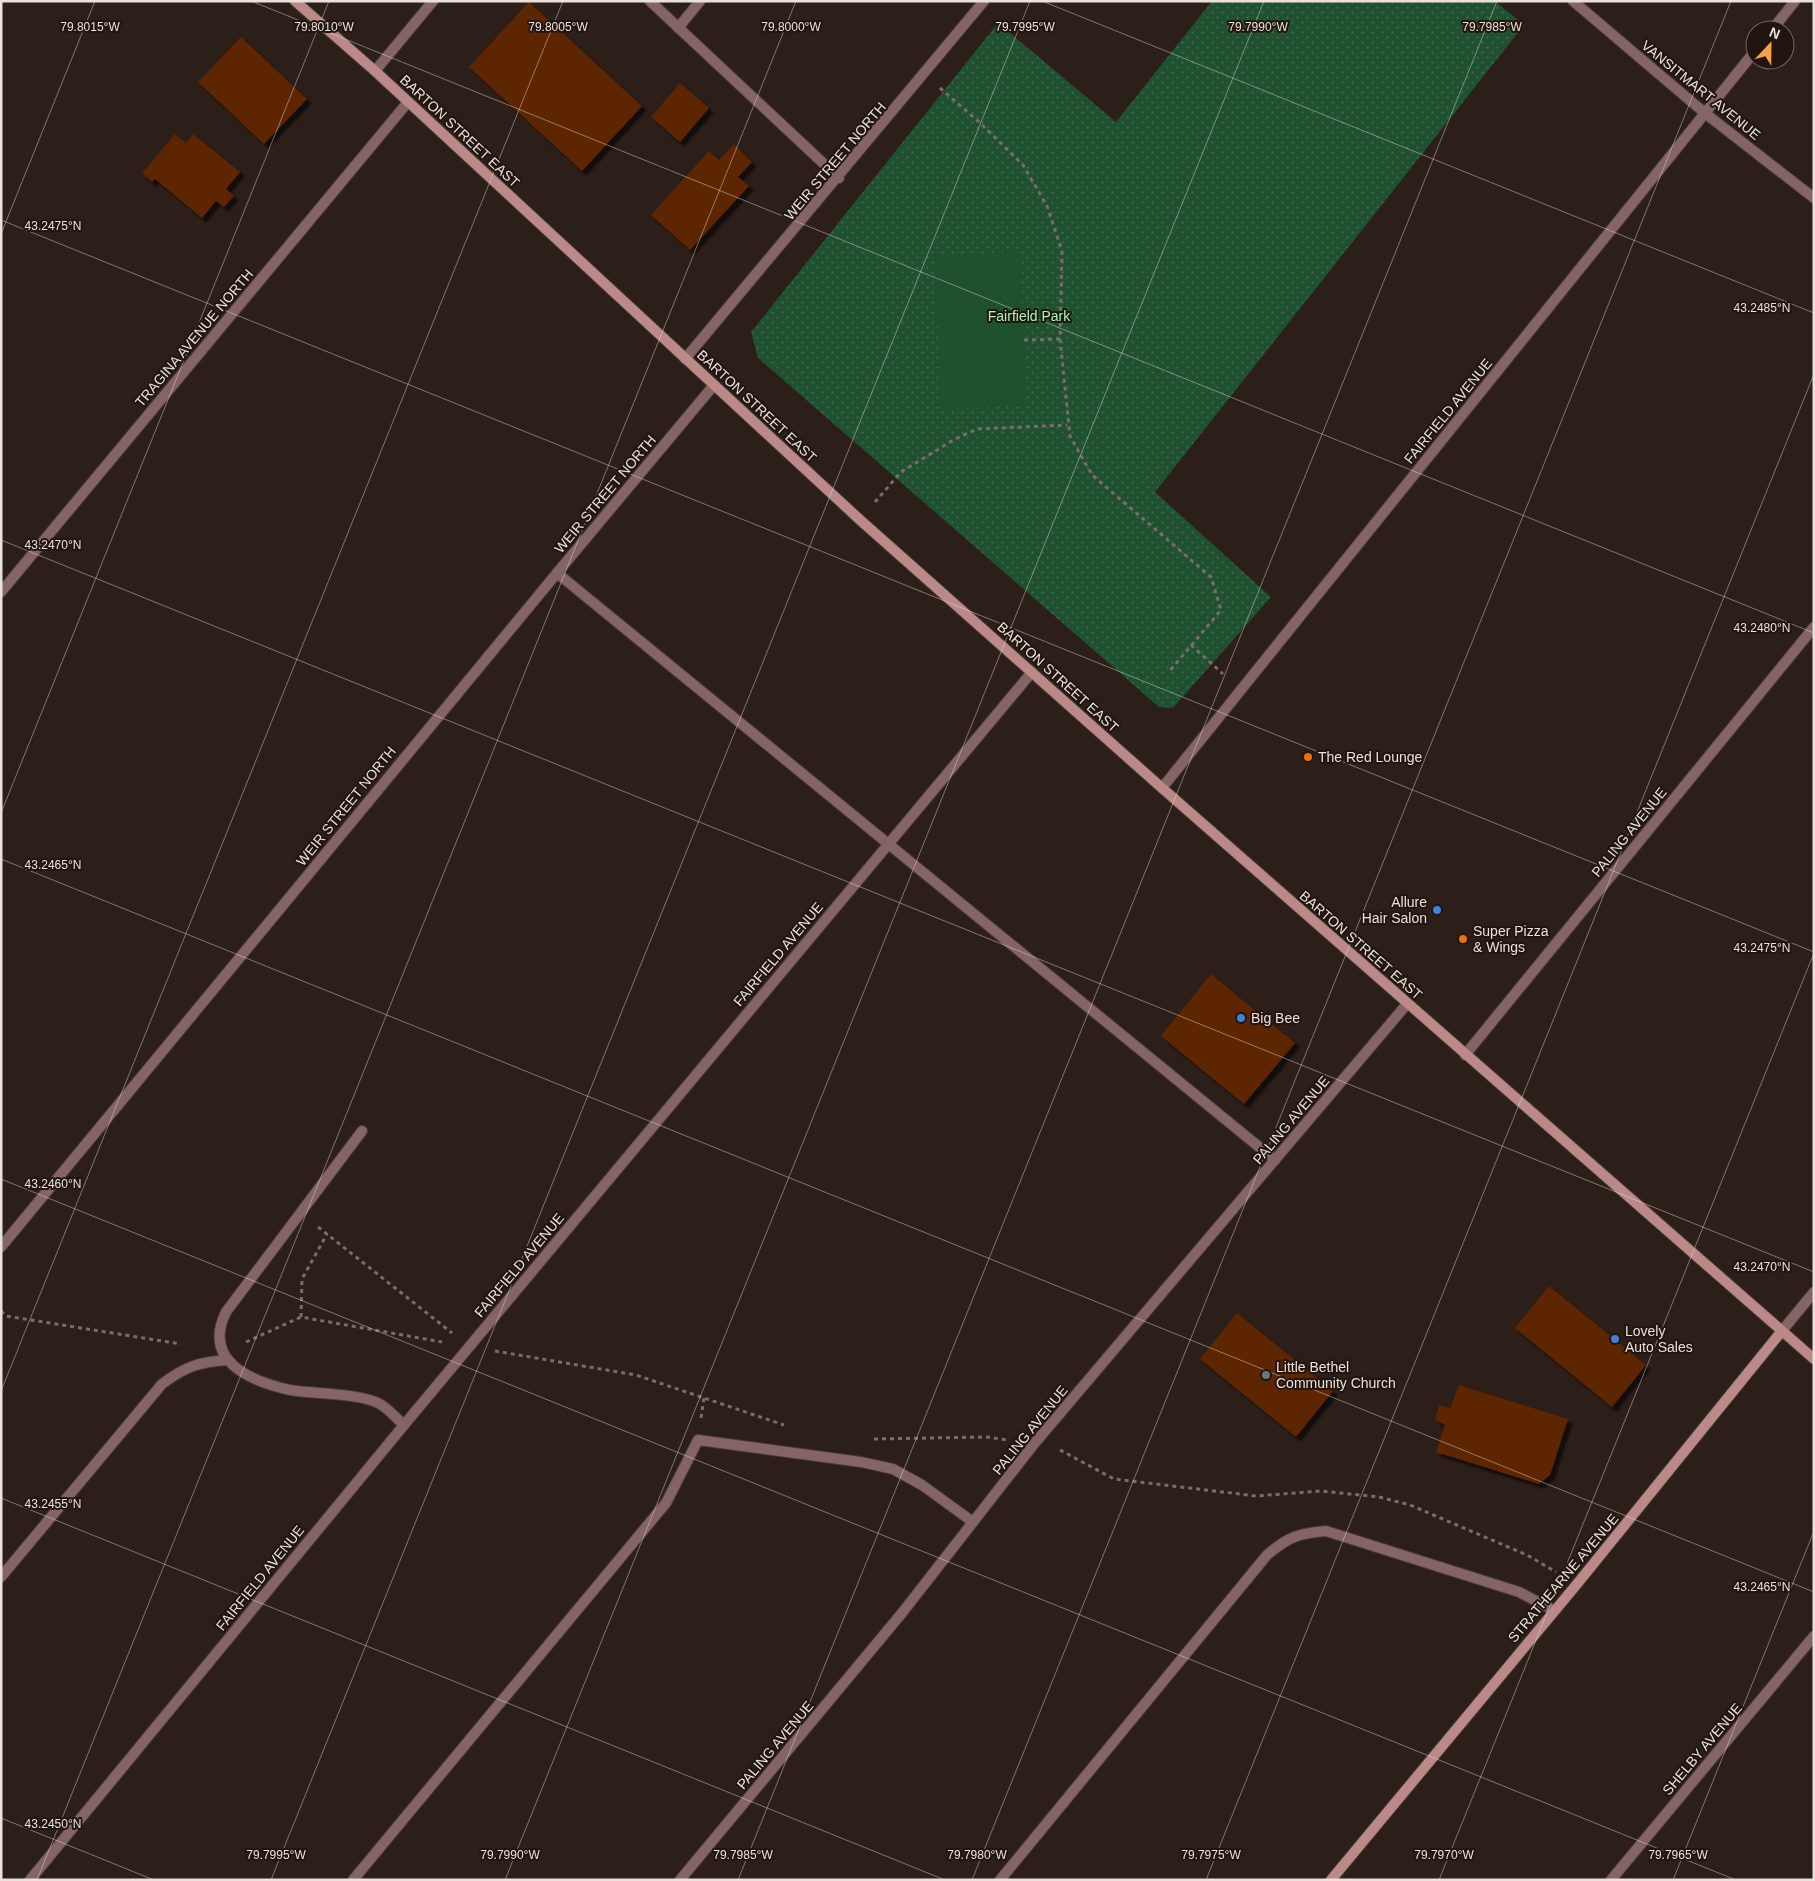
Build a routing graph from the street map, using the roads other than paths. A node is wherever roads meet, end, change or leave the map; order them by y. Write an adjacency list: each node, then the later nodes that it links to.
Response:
1 (295, 1): 11 (main road, BARTON STREET EAST)
2 (433, 1): 11 (street)
3 (650, 1): 9 (street)
4 (700, 1): 9 (street)
5 (984, 1): 14 (street, WEIR STREET NORTH)
6 (1573, 1): 13 (street, VANSITMART AVENUE)
7 (1795, 1): 8 (street)
8 (1780, 20)
9 (678, 28): 14 (street)
10 (1745, 64): 13 (street, FAIRFIELD AVENUE)
11 (376, 72): 12 (main road, BARTON STREET EAST)
12 (408, 102): 16 (main road, BARTON STREET EAST); 19 (street, TRAGINA AVENUE NORTH)
13 (1706, 114): 15 (street, VANSITMART AVENUE); 22 (street, FAIRFIELD AVENUE)
14 (839, 178): 16 (street, WEIR STREET NORTH)
15 (1814, 198)
16 (685, 359): 17 (main road, BARTON STREET EAST)
17 (714, 385): 18 (street, WEIR STREET NORTH); 21 (main road, BARTON STREET EAST)
18 (556, 573): 23 (street); 28 (street, WEIR STREET NORTH)
19 (1, 592)
20 (1814, 627): 25 (street, PALING AVENUE)
21 (1032, 672): 22 (main road, BARTON STREET EAST); 23 (street, FAIRFIELD AVENUE)
22 (1162, 788): 24 (main road, BARTON STREET EAST)
23 (888, 844): 27 (street); 33 (street, FAIRFIELD AVENUE)
24 (1407, 1004): 25 (main road, BARTON STREET EAST); 27 (street, PALING AVENUE)
25 (1465, 1055): 30 (main road, BARTON STREET EAST)
26 (362, 1131): 31 (street)
27 (1275, 1160): 34 (street, PALING AVENUE)
28 (1, 1247)
29 (1814, 1292): 30 (street, STRATHEARNE AVENUE)
30 (1781, 1332): 32 (main road, BARTON STREET EAST); 36 (main road, STRATHEARNE AVENUE)
31 (227, 1360): 33 (street); 35 (street)
32 (1814, 1360)
33 (404, 1425): 38 (street, FAIRFIELD AVENUE)
34 (973, 1522): 39 (street); 40 (street, PALING AVENUE)
35 (1, 1578)
36 (1553, 1610): 41 (street); 42 (main road, STRATHEARNE AVENUE)
37 (1814, 1636): 43 (street, SHELBY AVENUE)
38 (30, 1880)
39 (353, 1880)
40 (680, 1880)
41 (1000, 1880)
42 (1331, 1880)
43 (1611, 1880)

